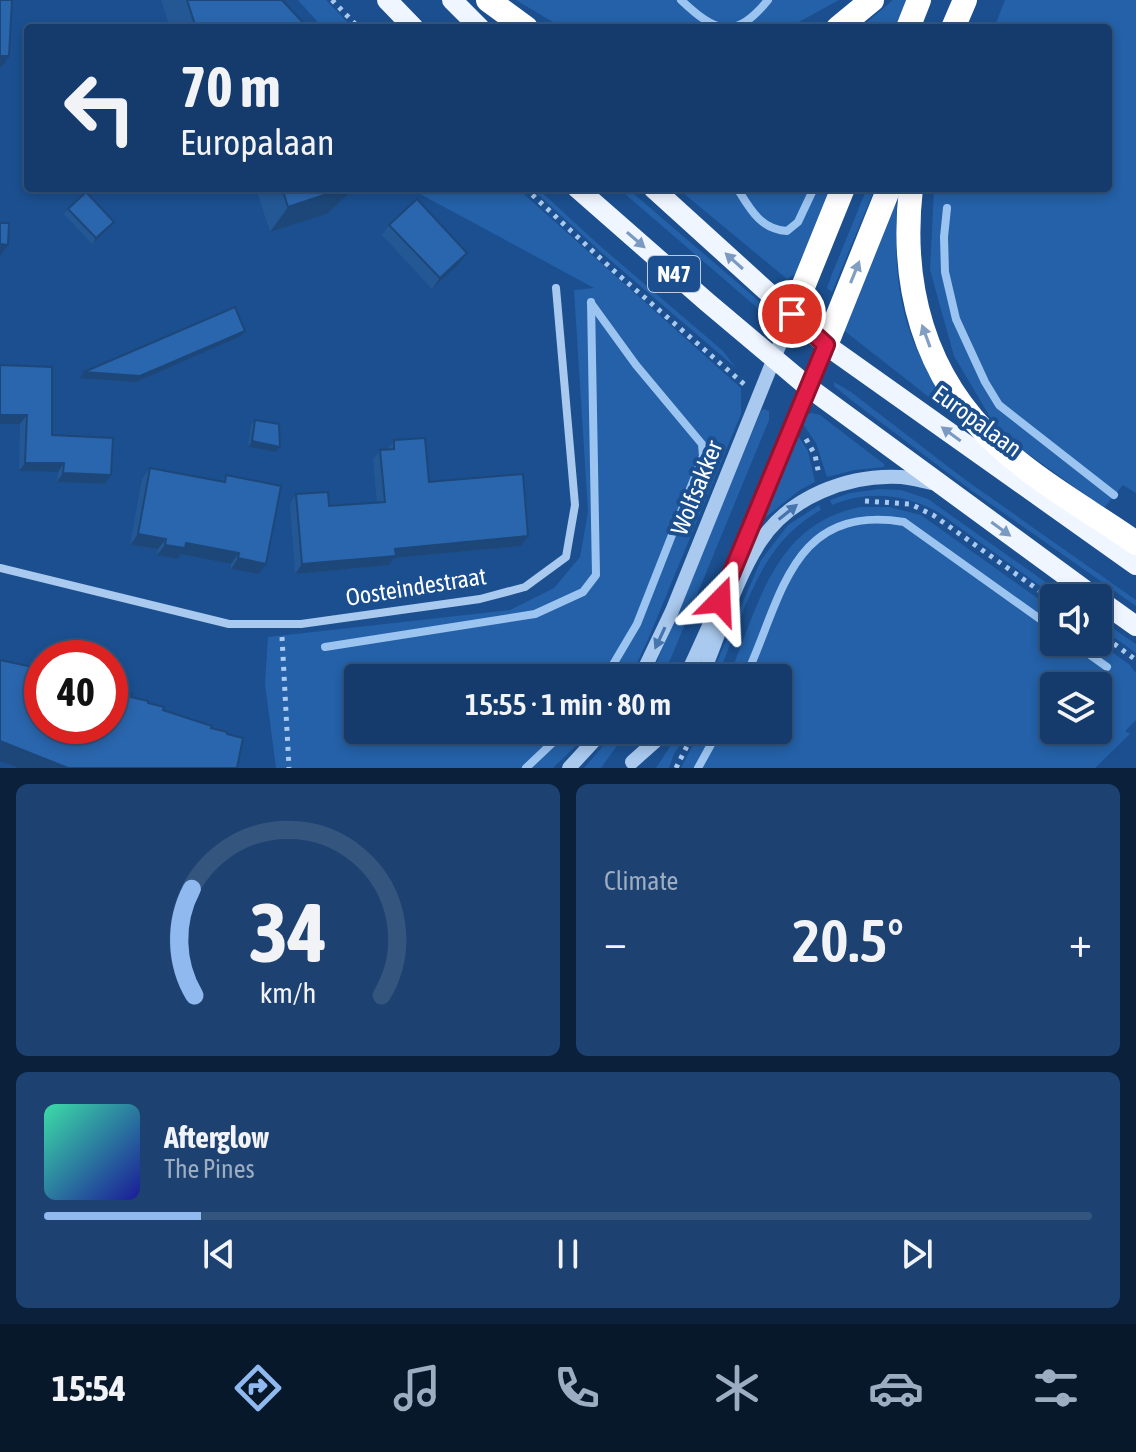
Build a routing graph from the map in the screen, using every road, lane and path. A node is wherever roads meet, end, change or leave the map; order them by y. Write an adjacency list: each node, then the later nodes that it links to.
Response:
1 (332, 0): 9 (path)
2 (387, 0): 10 (main road)
3 (452, 0): 11 (main road)
4 (488, 0): 12 (highway)
5 (872, 0): 13 (highway)
6 (919, 0): 14 (highway)
7 (965, 0): 15 (highway)
8 (981, 0): 16 (highway)
9 (355, 24)
10 (410, 24)
11 (476, 24)
12 (521, 24)
13 (843, 24)
14 (910, 24)
15 (955, 24)
16 (972, 24)
17 (529, 192): 28 (path)
18 (582, 192): 26 (main road, N47, one-way to 26)
19 (657, 192): 24 (main road, N47, one-way to 19)
20 (841, 192): 24 (highway)
21 (887, 192): 25 (highway, one-way to 21)
22 (911, 192): 33 (highway, one-way to 22)
23 (556, 288): 39 (street, Oosteindestraat)
24 (792, 314): 25 (main road, Europalaan / N47); 26 (street, Wolfsakker)
25 (826, 345): 27 (street); 34 (main road, Europalaan / N47, one-way to 25)
26 (773, 358): 27 (main road, N47); 28 (street, Wolfsakker)
27 (808, 387): 29 (street); 30 (main road, N47)
28 (758, 395): 43 (street, Wolfsakker, one-way to 43)
29 (793, 422): 31 (path); 44 (street)
30 (937, 484): 31 (street); 36 (main road, N47, one-way to 36)
31 (823, 491): 45 (street, one-way to 31)
32 (859, 501): 37 (path)
33 (1136, 543)
34 (1136, 565)
35 (0, 568): 39 (street, Oosteindestraat)
36 (1076, 584)
37 (1040, 591)
38 (1112, 609): 40 (main road, N47)
39 (282, 624): 51 (path)
40 (1136, 626)
41 (1112, 642): 42 (path)
42 (1136, 660)
43 (647, 664)
44 (692, 664)
45 (707, 664)
46 (591, 744): 52 (street)
47 (644, 744): 50 (street)
48 (652, 744): 50 (street)
49 (688, 744): 53 (path)
50 (629, 765)
51 (289, 768)
52 (569, 768)
53 (676, 768)

